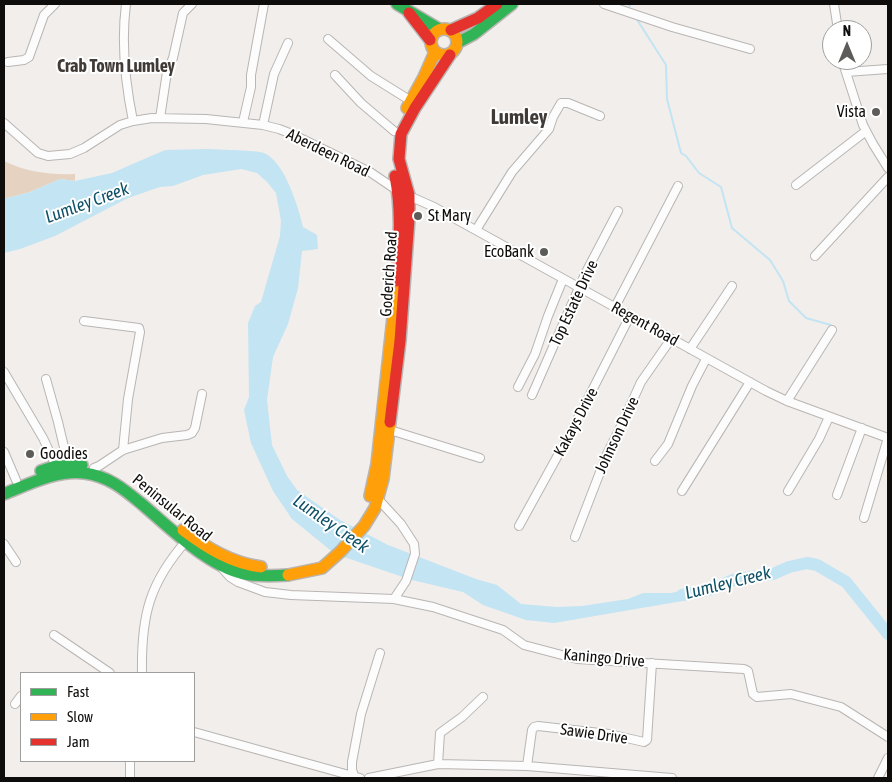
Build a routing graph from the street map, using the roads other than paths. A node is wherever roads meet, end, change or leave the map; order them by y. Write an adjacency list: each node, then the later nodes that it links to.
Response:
1 (56, 4): 21 (street)
2 (126, 4): 28 (street)
3 (192, 4): 27 (street)
4 (264, 4): 29 (street)
5 (397, 4): 10 (main road)
6 (496, 4): 13 (main road)
7 (512, 4): 17 (main road)
8 (604, 4): 18 (street)
9 (834, 4): 11 (street)
10 (409, 13): 12 (main road); 15 (main road)
11 (836, 20)
12 (439, 29): 13 (main road); 15 (main road)
13 (451, 30): 17 (main road)
14 (328, 39): 25 (street)
15 (430, 40): 19 (main road)
16 (288, 42): 31 (street)
17 (457, 42): 20 (main road)
18 (750, 49)
19 (434, 52): 20 (main road); 25 (main road, Goderich Road)
20 (450, 55): 38 (main road, Goderich Road)
21 (8, 62)
22 (888, 69): 23 (street)
23 (846, 72): 33 (street)
24 (335, 75): 32 (street)
25 (411, 100): 32 (main road, Goderich Road)
26 (600, 116): 40 (street)
27 (160, 118): 28 (street, Aberdeen Road); 29 (street, Aberdeen Road)
28 (133, 121): 30 (street, Aberdeen Road)
29 (243, 122): 31 (street, Aberdeen Road)
30 (4, 123)
31 (263, 125): 38 (street, Aberdeen Road)
32 (394, 131): 38 (main road, Goderich Road)
33 (866, 131): 34 (street); 36 (street)
34 (888, 168)
35 (888, 177): 41 (street)
36 (796, 185)
37 (678, 186): 45 (street)
38 (403, 193): 40 (street, Regent Road); 61 (main road, Goderich Road); 76 (main road, Goderich Road)
39 (618, 211): 44 (street, Top Estate Drive)
40 (476, 230): 42 (street, Regent Road)
41 (815, 256)
42 (563, 278): 44 (street, Regent Road); 55 (street)
43 (732, 286): 50 (street)
44 (579, 288): 45 (street, Regent Road); 57 (street, Top Estate Drive)
45 (615, 307): 46 (street, Regent Road)
46 (630, 316): 49 (street, Regent Road); 78 (street, Kakays Drive)
47 (84, 321): 63 (street)
48 (832, 330): 58 (street)
49 (671, 339): 50 (street, Regent Road); 79 (street, Johnson Drive)
50 (690, 349): 51 (street, Regent Road)
51 (706, 359): 54 (street, Regent Road); 66 (street)
52 (4, 372): 67 (street)
53 (46, 379): 67 (street)
54 (750, 382): 58 (street, Regent Road); 72 (street)
55 (518, 387)
56 (202, 394): 63 (street)
57 (532, 395)
58 (786, 401): 59 (street, Regent Road)
59 (829, 417): 60 (street, Regent Road); 73 (street)
60 (862, 428): 62 (street, Regent Road); 75 (street)
61 (390, 430): 65 (street); 76 (main road, Goderich Road)
62 (888, 438): 77 (street)
63 (123, 450): 68 (street)
64 (4, 452): 70 (street)
65 (480, 458)
66 (655, 462)
67 (62, 465): 68 (main road, Peninsular Road); 69 (street); 70 (main road, Peninsular Road)
68 (94, 468): 80 (main road, Peninsular Road)
69 (49, 476): 74 (main road, Peninsular Road); 80 (main road, Peninsular Road)
70 (16, 480): 71 (main road, Peninsular Road)
71 (4, 485)
72 (682, 490)
73 (788, 491)
74 (4, 494)
75 (837, 495)
76 (374, 504): 82 (main road, Peninsular Road); 84 (street)
77 (864, 518)
78 (519, 526)
79 (575, 537)
80 (188, 539): 82 (main road, Peninsular Road); 89 (street)
81 (4, 544): 83 (street)
82 (221, 560): 84 (street, Kaningo Drive)
83 (16, 562)
84 (394, 599): 87 (street, Kaningo Drive)
85 (54, 635): 88 (street)
86 (380, 653): 100 (street)
87 (652, 662): 94 (street, Kaningo Drive); 98 (street, Sawie Drive)
88 (109, 672)
89 (142, 672)
90 (20, 697): 92 (street)
91 (483, 697): 97 (street)
92 (15, 704)
93 (195, 732): 100 (street)
94 (888, 737)
95 (888, 758): 103 (street)
96 (130, 762): 99 (street)
97 (438, 764): 98 (street); 101 (street)
98 (527, 766): 102 (street)
99 (130, 778)
100 (357, 778)
101 (369, 778)
102 (672, 778)
103 (878, 778)

